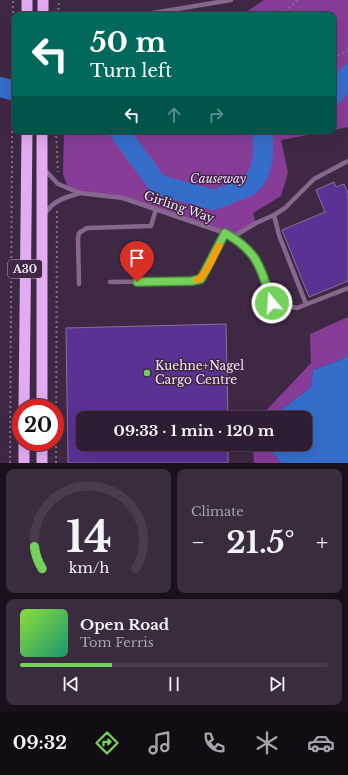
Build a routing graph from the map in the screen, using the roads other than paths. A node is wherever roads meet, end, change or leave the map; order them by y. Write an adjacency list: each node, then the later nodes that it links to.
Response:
1 (27, 0): 4 (highway)
2 (43, 0): 5 (highway)
3 (231, 0): 6 (lane)
4 (27, 12)
5 (43, 12)
6 (159, 12)
7 (27, 134): 21 (highway, A30)
8 (42, 134): 9 (highway, A30)
9 (42, 162): 11 (lane, Girling Way); 14 (highway, A30)
10 (348, 162): 13 (lane)
11 (80, 193): 12 (lane, Girling Way); 14 (lane, Girling Way)
12 (156, 209): 15 (lane, Girling Way); 18 (lane)
13 (274, 215): 16 (lane); 20 (lane)
14 (42, 225): 22 (highway, A30)
15 (225, 233): 16 (lane, Girling Way); 17 (lane)
16 (233, 237): 20 (lane, Girling Way)
17 (110, 282)
18 (79, 284)
19 (348, 288): 20 (lane, Girling Way)
20 (306, 304)
21 (24, 399)
22 (42, 399)
23 (24, 451): 25 (highway)
24 (42, 451): 26 (highway)
25 (24, 463)
26 (42, 463)

